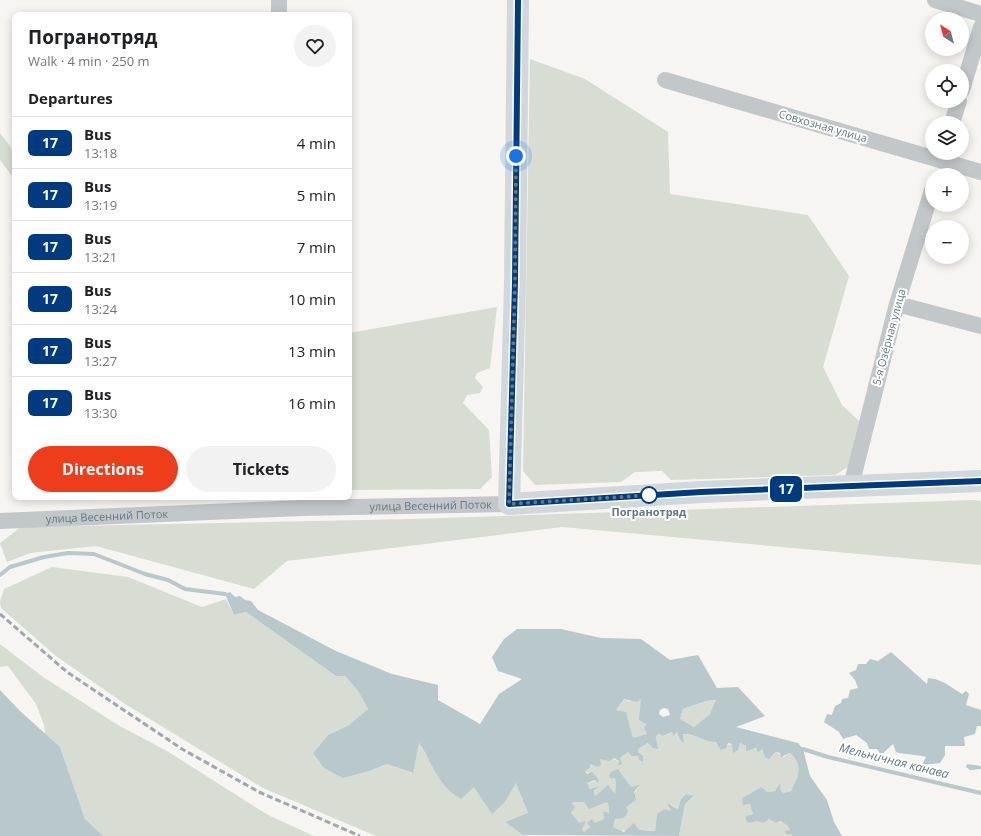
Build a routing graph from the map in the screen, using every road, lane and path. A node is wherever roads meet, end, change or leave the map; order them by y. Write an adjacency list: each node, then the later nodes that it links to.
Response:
1 (279, 0): 4 (street)
2 (518, 0): 17 (street)
3 (935, 0): 5 (street)
4 (279, 12)
5 (981, 14)
6 (981, 26): 7 (street)
7 (969, 66)
8 (665, 80): 9 (street, Совхозная улица)
9 (940, 163): 10 (street, Совхозная улица)
10 (981, 172)
11 (925, 212): 12 (street, 5-я Озёрная улица)
12 (897, 304): 13 (street); 15 (street, 5-я Озёрная улица)
13 (981, 326)
14 (981, 482): 15 (street, улица Весенний Поток)
15 (851, 486): 17 (street, улица Весенний Поток)
16 (302, 503): 17 (street, улица Весенний Поток); 18 (street, улица Весенний Поток)
17 (509, 504)
18 (0, 521)

